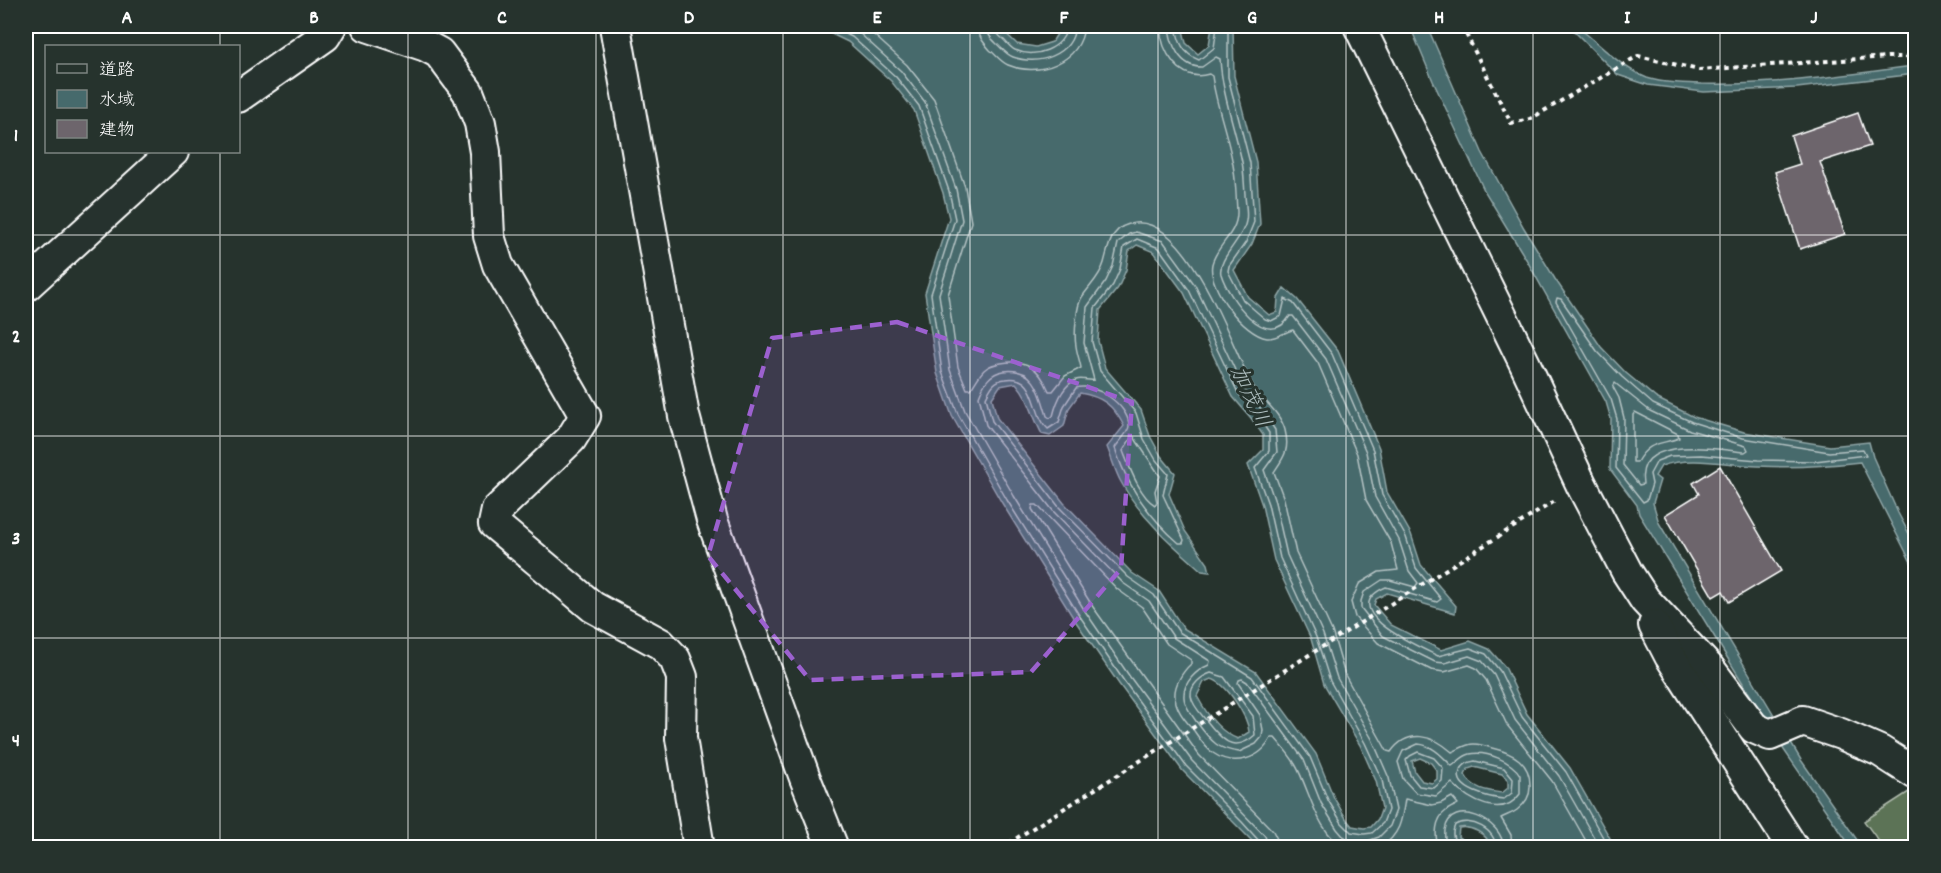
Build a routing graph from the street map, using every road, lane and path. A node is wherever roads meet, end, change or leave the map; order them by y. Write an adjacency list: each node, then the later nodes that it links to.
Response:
1 (331, 26): 7 (street)
2 (367, 26): 13 (street)
3 (615, 26): 14 (street)
4 (1359, 26): 11 (street)
5 (1462, 26): 6 (path)
6 (1916, 57)
7 (240, 96)
8 (171, 153): 9 (street)
9 (26, 286)
10 (1562, 496): 15 (path)
11 (1645, 600): 12 (street); 16 (street)
12 (1916, 774)
13 (699, 848)
14 (833, 848)
15 (1001, 848)
16 (1793, 848)

